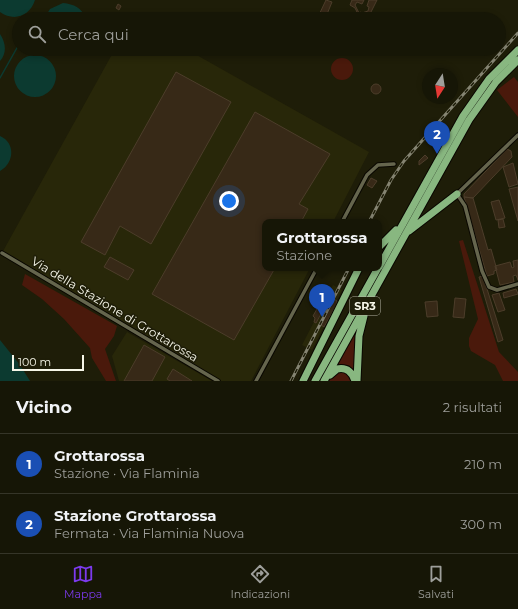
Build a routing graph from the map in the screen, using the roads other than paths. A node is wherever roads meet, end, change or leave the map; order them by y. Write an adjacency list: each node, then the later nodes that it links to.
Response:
1 (518, 49): 6 (highway, SR3)
2 (518, 60): 8 (highway, SR3)
3 (518, 135): 5 (street)
4 (394, 164): 7 (street)
5 (457, 194): 8 (highway); 17 (street)
6 (408, 214): 9 (highway); 11 (highway, SR3)
7 (344, 219)
8 (407, 232): 18 (highway, SR3)
9 (382, 244)
10 (2, 253): 20 (street, Via della Stazione di Grottarossa)
11 (382, 262)
12 (315, 271): 21 (street)
13 (358, 271): 19 (highway)
14 (373, 271): 16 (highway)
15 (377, 271): 16 (highway, SR3)
16 (369, 284): 22 (highway, SR3)
17 (518, 284)
18 (374, 291): 23 (highway, SR3); 24 (highway)
19 (303, 380)
20 (218, 381)
21 (256, 381)
22 (315, 381)
23 (325, 381): 24 (highway)
24 (356, 381)

